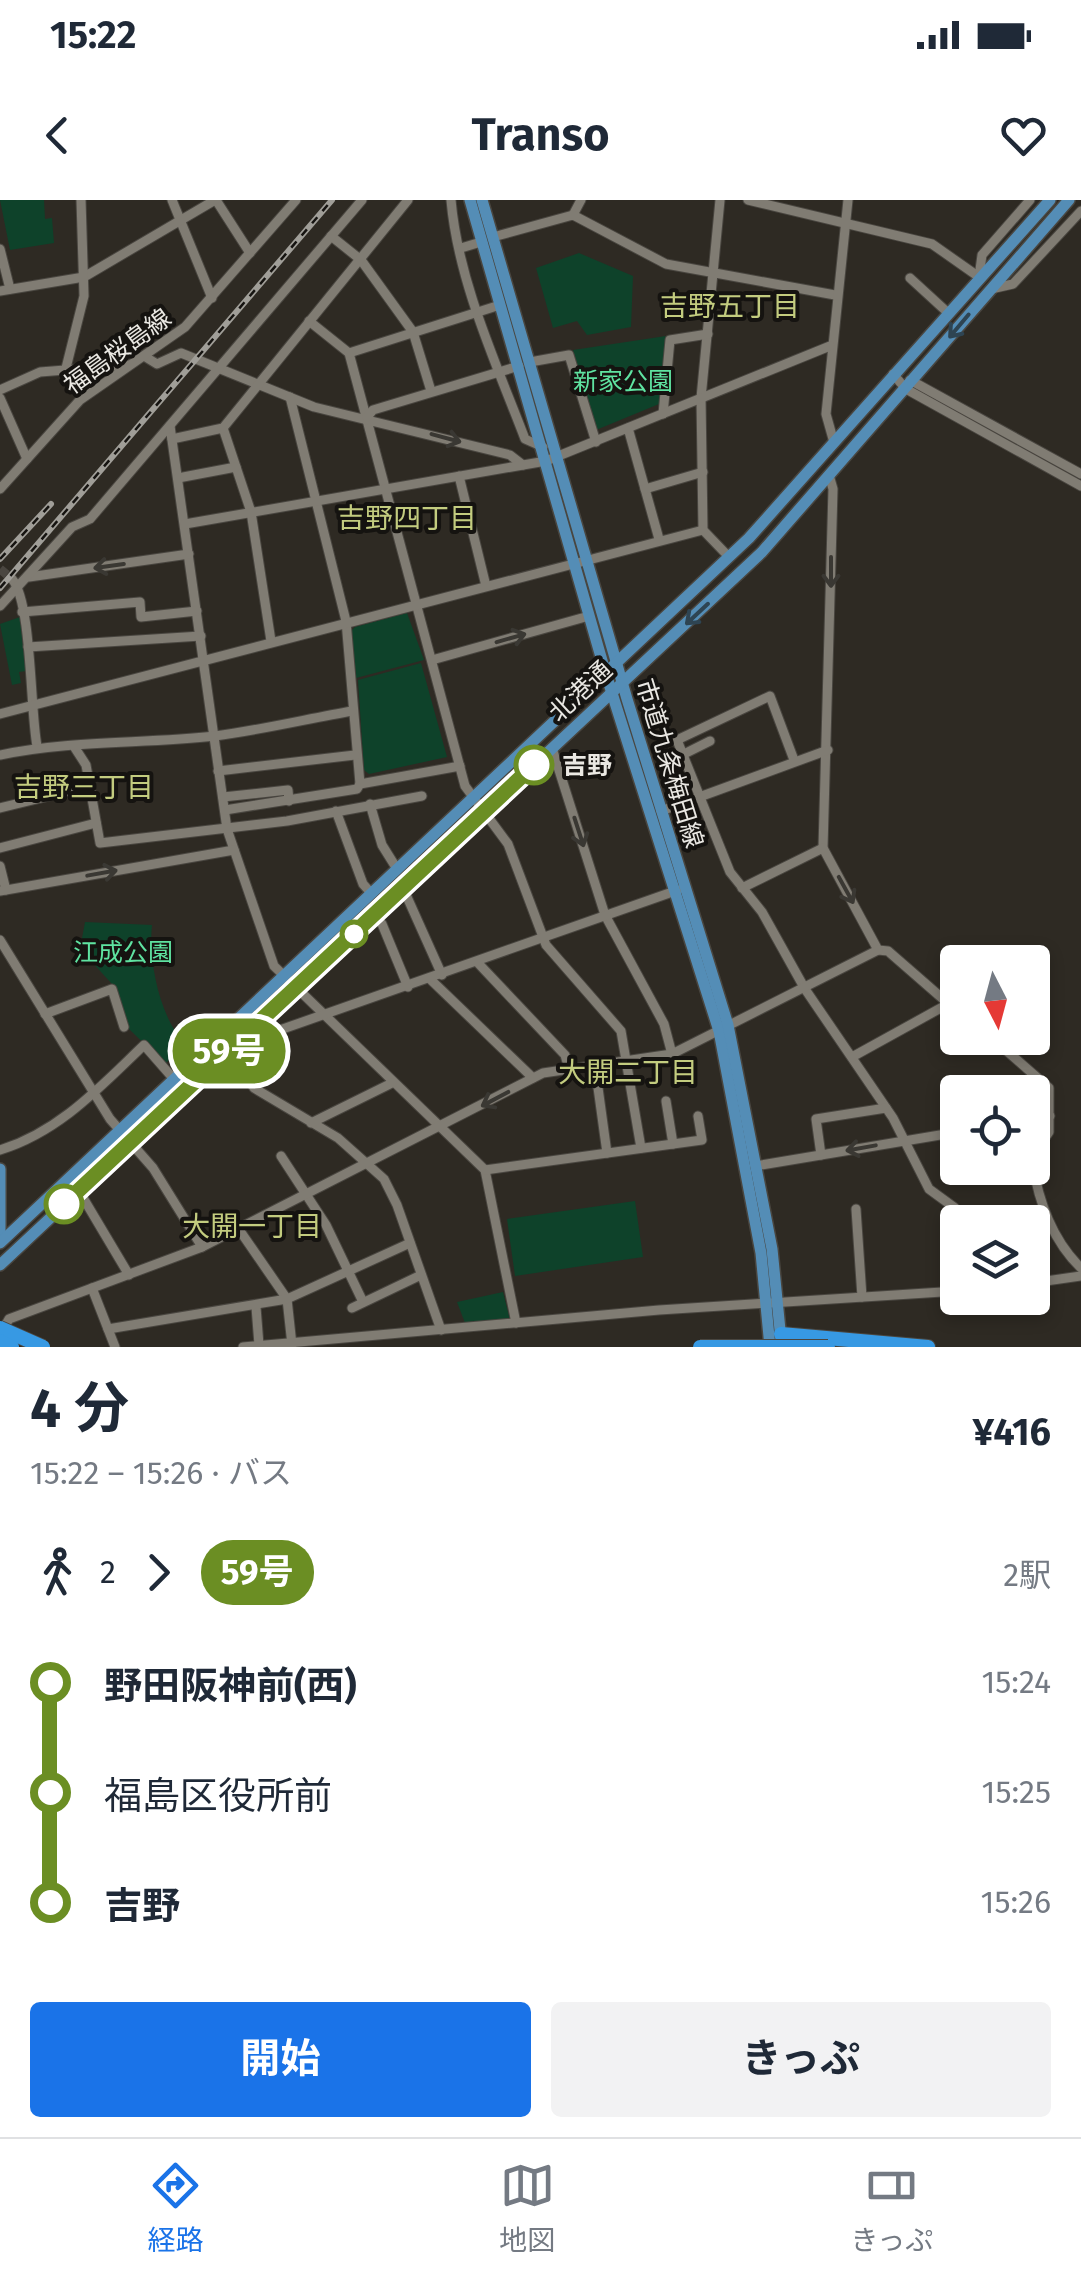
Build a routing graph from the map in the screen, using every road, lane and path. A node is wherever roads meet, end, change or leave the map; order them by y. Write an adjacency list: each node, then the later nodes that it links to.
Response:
1 (81, 200): 28 (street)
2 (172, 200): 19 (street)
3 (216, 200): 19 (street); 25 (street)
4 (296, 200): 25 (street, 福島桜島線)
5 (362, 200): 21 (street)
6 (408, 200): 26 (street)
7 (451, 200): 23 (street)
8 (470, 200): 22 (main road, 市道九条梅田線)
9 (482, 200): 22 (main road, 市道九条梅田線)
10 (581, 200): 18 (street)
11 (720, 200): 27 (street)
12 (748, 200): 20 (street)
13 (848, 200): 20 (street)
14 (1030, 200): 30 (street)
15 (1050, 200): 30 (main road, 北港通)
16 (1069, 200): 31 (main road, 北港通)
17 (1081, 211): 31 (street)
18 (572, 215): 22 (street); 27 (street)
19 (181, 220): 28 (street); 34 (street)
20 (847, 226): 30 (street); 33 (street)
21 (332, 236): 26 (street); 46 (street)
22 (487, 239): 23 (street); 35 (main road, 市道九条梅田線); 44 (main road, 市道九条梅田線)
23 (461, 248): 36 (street)
24 (0, 249): 32 (street)
25 (250, 253): 34 (street, 福島桜島線)
26 (361, 260): 38 (street); 39 (street)
27 (714, 270): 33 (street); 40 (street)
28 (84, 277): 32 (street); 47 (street)
29 (910, 278): 37 (street)
30 (979, 278): 37 (main road, 北港通)
31 (991, 288): 51 (main road, 北港通, one-way to 51)
32 (5, 290)
33 (835, 295): 41 (street)
34 (212, 298): 43 (street, 福島桜島線)
35 (500, 304): 36 (street); 44 (main road, 市道九条梅田線)
36 (477, 311): 39 (street); 48 (street)
37 (946, 312): 49 (main road, 北港通)
38 (309, 322): 42 (street); 50 (street)
39 (413, 332): 42 (street); 52 (street)
40 (708, 334): 55 (street); 56 (street)
41 (830, 346): 55 (street); 62 (street)
42 (349, 352): 57 (street)
43 (144, 356): 45 (street, 福島桜島線); 46 (street)
44 (524, 364): 48 (street); 63 (street); 64 (main road, 市道九条梅田線); 65 (main road, 市道九条梅田線)
45 (130, 365): 47 (street); 66 (street, 福島桜島線)
46 (220, 367): 50 (street); 58 (street)
47 (66, 368): 53 (street)
48 (498, 370): 52 (street); 64 (street)
49 (893, 374): 51 (street); 62 (main road, 北港通)
50 (260, 384): 54 (street); 59 (street)
51 (909, 385): 70 (main road, 北港通); 71 (street); 75 (street)
52 (431, 391): 57 (street)
53 (0, 394): 66 (street)
54 (290, 397): 57 (street); 78 (street)
55 (701, 398): 56 (street); 69 (street)
56 (664, 414): 60 (street)
57 (367, 418): 67 (street, one-way to 67); 76 (street)
58 (170, 426): 61 (street); 86 (street)
59 (223, 428): 61 (street); 68 (street)
60 (628, 428): 63 (street); 77 (street)
61 (172, 439): 73 (street)
62 (833, 439): 84 (main road, 北港通)
63 (596, 442): 65 (street)
64 (542, 447): 65 (main road, 市道九条梅田線)
65 (551, 458): 67 (street); 85 (main road, 市道九条梅田線)
66 (27, 459): 74 (street, 福島桜島線)
67 (523, 465): 72 (street)
68 (236, 467): 73 (street); 79 (street)
69 (703, 472): 77 (street); 81 (street)
70 (829, 474): 102 (main road, 北港通, one-way to 102); 112 (street, one-way to 112)
71 (1081, 474)
72 (458, 476): 76 (street); 88 (street)
73 (178, 478): 80 (street)
74 (2, 485)
75 (1081, 486)
76 (386, 489): 78 (street); 89 (street)
77 (645, 489): 82 (street)
78 (313, 501): 79 (street); 94 (street)
79 (251, 512): 80 (street); 96 (street)
80 (184, 524): 83 (street)
81 (703, 530): 82 (street); 84 (street)
82 (659, 540): 85 (street)
83 (189, 554): 86 (street, one-way to 86); 91 (street)
84 (729, 558): 100 (main road, 北港通)
85 (580, 561): 88 (street); 93 (main road, 市道九条梅田線); 100 (main road, 市道九条梅田線)
86 (28, 577): 87 (street)
87 (15, 582): 90 (street); 92 (street)
88 (486, 586): 89 (street)
89 (418, 604): 94 (street); 99 (street)
90 (0, 606)
91 (197, 611): 92 (street); 95 (street)
92 (22, 612): 97 (street)
93 (589, 616): 99 (street, one-way to 93); 101 (main road, 市道九条梅田線)
94 (346, 622): 96 (street); 105 (street)
95 (201, 636): 97 (street); 98 (street)
96 (270, 640): 98 (street)
97 (28, 647): 104 (street)
98 (204, 658): 104 (street); 107 (street)
99 (432, 660): 117 (street)
100 (616, 660): 101 (main road, 北港通); 102 (main road, 市道九条梅田線)
101 (604, 671): 103 (main road, 市道九条梅田線); 123 (main road, 北港通)
102 (622, 681): 103 (main road, 北港通); 130 (main road, 市道九条梅田線)
103 (611, 693): 111 (main road, 北港通); 141 (main road, 市道九条梅田線)
104 (30, 708): 106 (street); 109 (street)
105 (352, 711): 107 (street); 114 (street)
106 (0, 714)
107 (216, 736): 110 (street); 118 (street)
108 (710, 741): 113 (street)
109 (37, 746): 110 (street); 115 (street)
110 (75, 748): 120 (street)
111 (552, 748): 131 (main road, 北港通); 145 (street, one-way to 145)
112 (828, 750): 116 (street); 135 (street)
113 (682, 754): 116 (street); 124 (street)
114 (355, 755): 118 (street); 119 (street)
115 (0, 756)
116 (794, 760): 124 (street)
117 (460, 766): 119 (street); 123 (street)
118 (218, 771): 122 (street)
119 (360, 784): 125 (street)
120 (90, 786): 127 (street); 132 (street)
121 (422, 796): 126 (street)
122 (223, 797): 125 (street); 128 (street)
123 (471, 798): 131 (street); 138 (main road, 北港通)
124 (700, 799): 130 (street); 140 (street)
125 (289, 801): 128 (street)
126 (370, 804): 129 (street); 138 (street)
127 (0, 808)
128 (224, 810): 133 (street)
129 (336, 811): 133 (street); 143 (street)
130 (661, 812): 141 (main road, 市道九条梅田線)
131 (482, 814): 139 (main road, 北港通); 146 (street)
132 (96, 823): 133 (street); 134 (street)
133 (227, 829): 136 (street)
134 (0, 848)
135 (822, 848): 140 (street); 148 (street, one-way to 148)
136 (234, 850): 142 (street, one-way to 136); 151 (street)
137 (0, 866): 142 (street)
138 (397, 869): 143 (main road, 北港通)
139 (402, 888): 144 (main road, 北港通); 150 (street)
140 (742, 888): 154 (street)
141 (680, 889): 145 (street); 162 (main road, 市道九条梅田線)
142 (3, 890)
143 (371, 893): 151 (main road, 北港通)
144 (373, 915): 153 (street); 155 (main road, 北港通)
145 (605, 915): 146 (street); 164 (street)
146 (542, 937): 149 (street); 167 (street)
147 (0, 940): 158 (street)
148 (878, 950): 154 (street); 156 (street)
149 (478, 962): 150 (street); 169 (street)
150 (442, 975): 152 (street)
151 (281, 976): 155 (street); 171 (main road, 北港通)
152 (430, 979): 153 (street); 172 (street)
153 (408, 986): 159 (street)
154 (805, 988): 162 (street); 166 (street)
155 (295, 990): 159 (street); 163 (main road, 北港通)
156 (940, 997)
157 (940, 1008): 166 (street)
158 (45, 1014): 160 (street); 174 (street)
159 (320, 1015): 161 (street); 173 (street)
160 (124, 1027)
161 (273, 1027)
162 (723, 1028): 164 (street); 191 (main road, 市道九条梅田線); 217 (main road, 市道九条梅田線)
163 (233, 1048): 178 (street); 183 (main road, 北港通)
164 (672, 1054): 167 (street)
165 (1011, 1055): 170 (street)
166 (852, 1058): 176 (street)
167 (628, 1064): 168 (street); 185 (street)
168 (594, 1066): 169 (street); 187 (street)
169 (570, 1069): 172 (street)
170 (1034, 1075)
171 (172, 1077): 174 (street); 179 (main road, 北港通)
172 (534, 1078): 180 (street, one-way to 180)
173 (392, 1082): 178 (street); 180 (street)
174 (94, 1094): 179 (street); 186 (street)
175 (666, 1101): 184 (street)
176 (886, 1108): 182 (street); 188 (street)
177 (698, 1116): 184 (street)
178 (310, 1123): 190 (street)
179 (119, 1128): 183 (street); 200 (main road, 北港通)
180 (440, 1128): 190 (street); 193 (street)
181 (940, 1135): 182 (street)
182 (904, 1141): 188 (street, one-way to 188); 198 (street)
183 (132, 1142): 195 (main road, 北港通); 204 (street)
184 (673, 1144): 185 (street)
185 (642, 1148): 187 (street)
186 (0, 1150)
187 (607, 1153): 193 (street)
188 (822, 1155): 191 (street)
189 (281, 1156): 196 (street)
190 (366, 1166): 196 (street); 203 (street)
191 (756, 1166): 217 (main road, 市道九条梅田線)
192 (0, 1169): 197 (main road)
193 (485, 1170): 220 (street)
194 (1036, 1185): 206 (street)
195 (78, 1191): 205 (main road, 北港通); 208 (street)
196 (307, 1195): 201 (street); 207 (street)
197 (3, 1198): 200 (main road); 202 (main road)
198 (951, 1205)
199 (856, 1210): 214 (street)
200 (33, 1211): 202 (main road, 北港通)
201 (238, 1228): 204 (street); 215 (street)
202 (0, 1239)
203 (410, 1243): 207 (street); 209 (street)
204 (202, 1248): 208 (street)
205 (0, 1265)
206 (1081, 1268)
207 (348, 1269): 215 (street); 216 (street)
208 (129, 1275): 212 (street)
209 (422, 1275): 216 (street); 222 (street)
210 (1081, 1276): 211 (street)
211 (1050, 1280)
212 (92, 1288): 221 (street); 223 (street)
213 (940, 1292): 214 (street)
214 (862, 1297): 217 (street)
215 (288, 1299): 218 (street); 227 (street)
216 (363, 1302): 219 (street)
217 (772, 1303): 220 (street); 224 (main road, 市道九条梅田線); 235 (main road, 市道九条梅田線)
218 (256, 1306): 221 (street); 228 (street)
219 (352, 1308)
220 (516, 1322): 222 (street)
221 (108, 1328): 232 (street)
222 (441, 1330): 227 (street)
223 (0, 1331): 230 (highway); 231 (highway, bridge)
224 (782, 1340): 226 (highway)
225 (0, 1341): 229 (highway, bridge)
226 (830, 1341): 234 (highway, bridge); 236 (highway)
227 (292, 1345): 228 (street)
228 (258, 1346): 233 (street)
229 (12, 1347)
230 (21, 1347)
231 (43, 1347)
232 (115, 1347)
233 (243, 1347)
234 (700, 1347)
235 (770, 1347)
236 (928, 1347)

